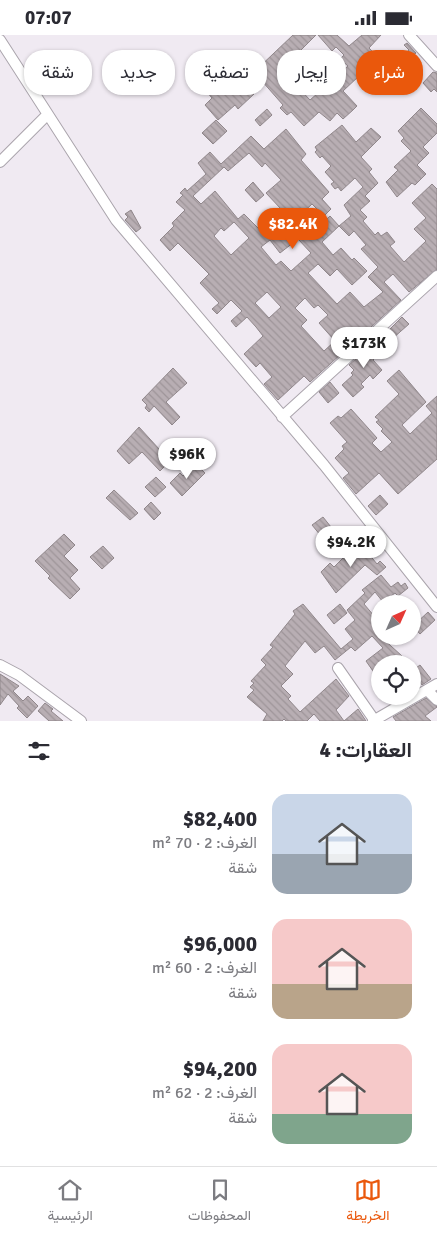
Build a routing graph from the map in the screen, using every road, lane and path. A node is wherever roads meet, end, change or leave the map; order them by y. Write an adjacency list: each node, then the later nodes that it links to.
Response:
1 (410, 35): 3 (street)
2 (0, 40): 4 (street)
3 (437, 66)
4 (47, 115): 5 (street); 7 (street)
5 (0, 162)
6 (437, 276): 7 (street)
7 (282, 417): 8 (street)
8 (437, 607)
9 (0, 665): 14 (street)
10 (338, 668): 15 (street)
11 (437, 684): 12 (street)
12 (427, 690): 13 (street); 15 (street)
13 (437, 700)
14 (81, 721)
15 (374, 721)

